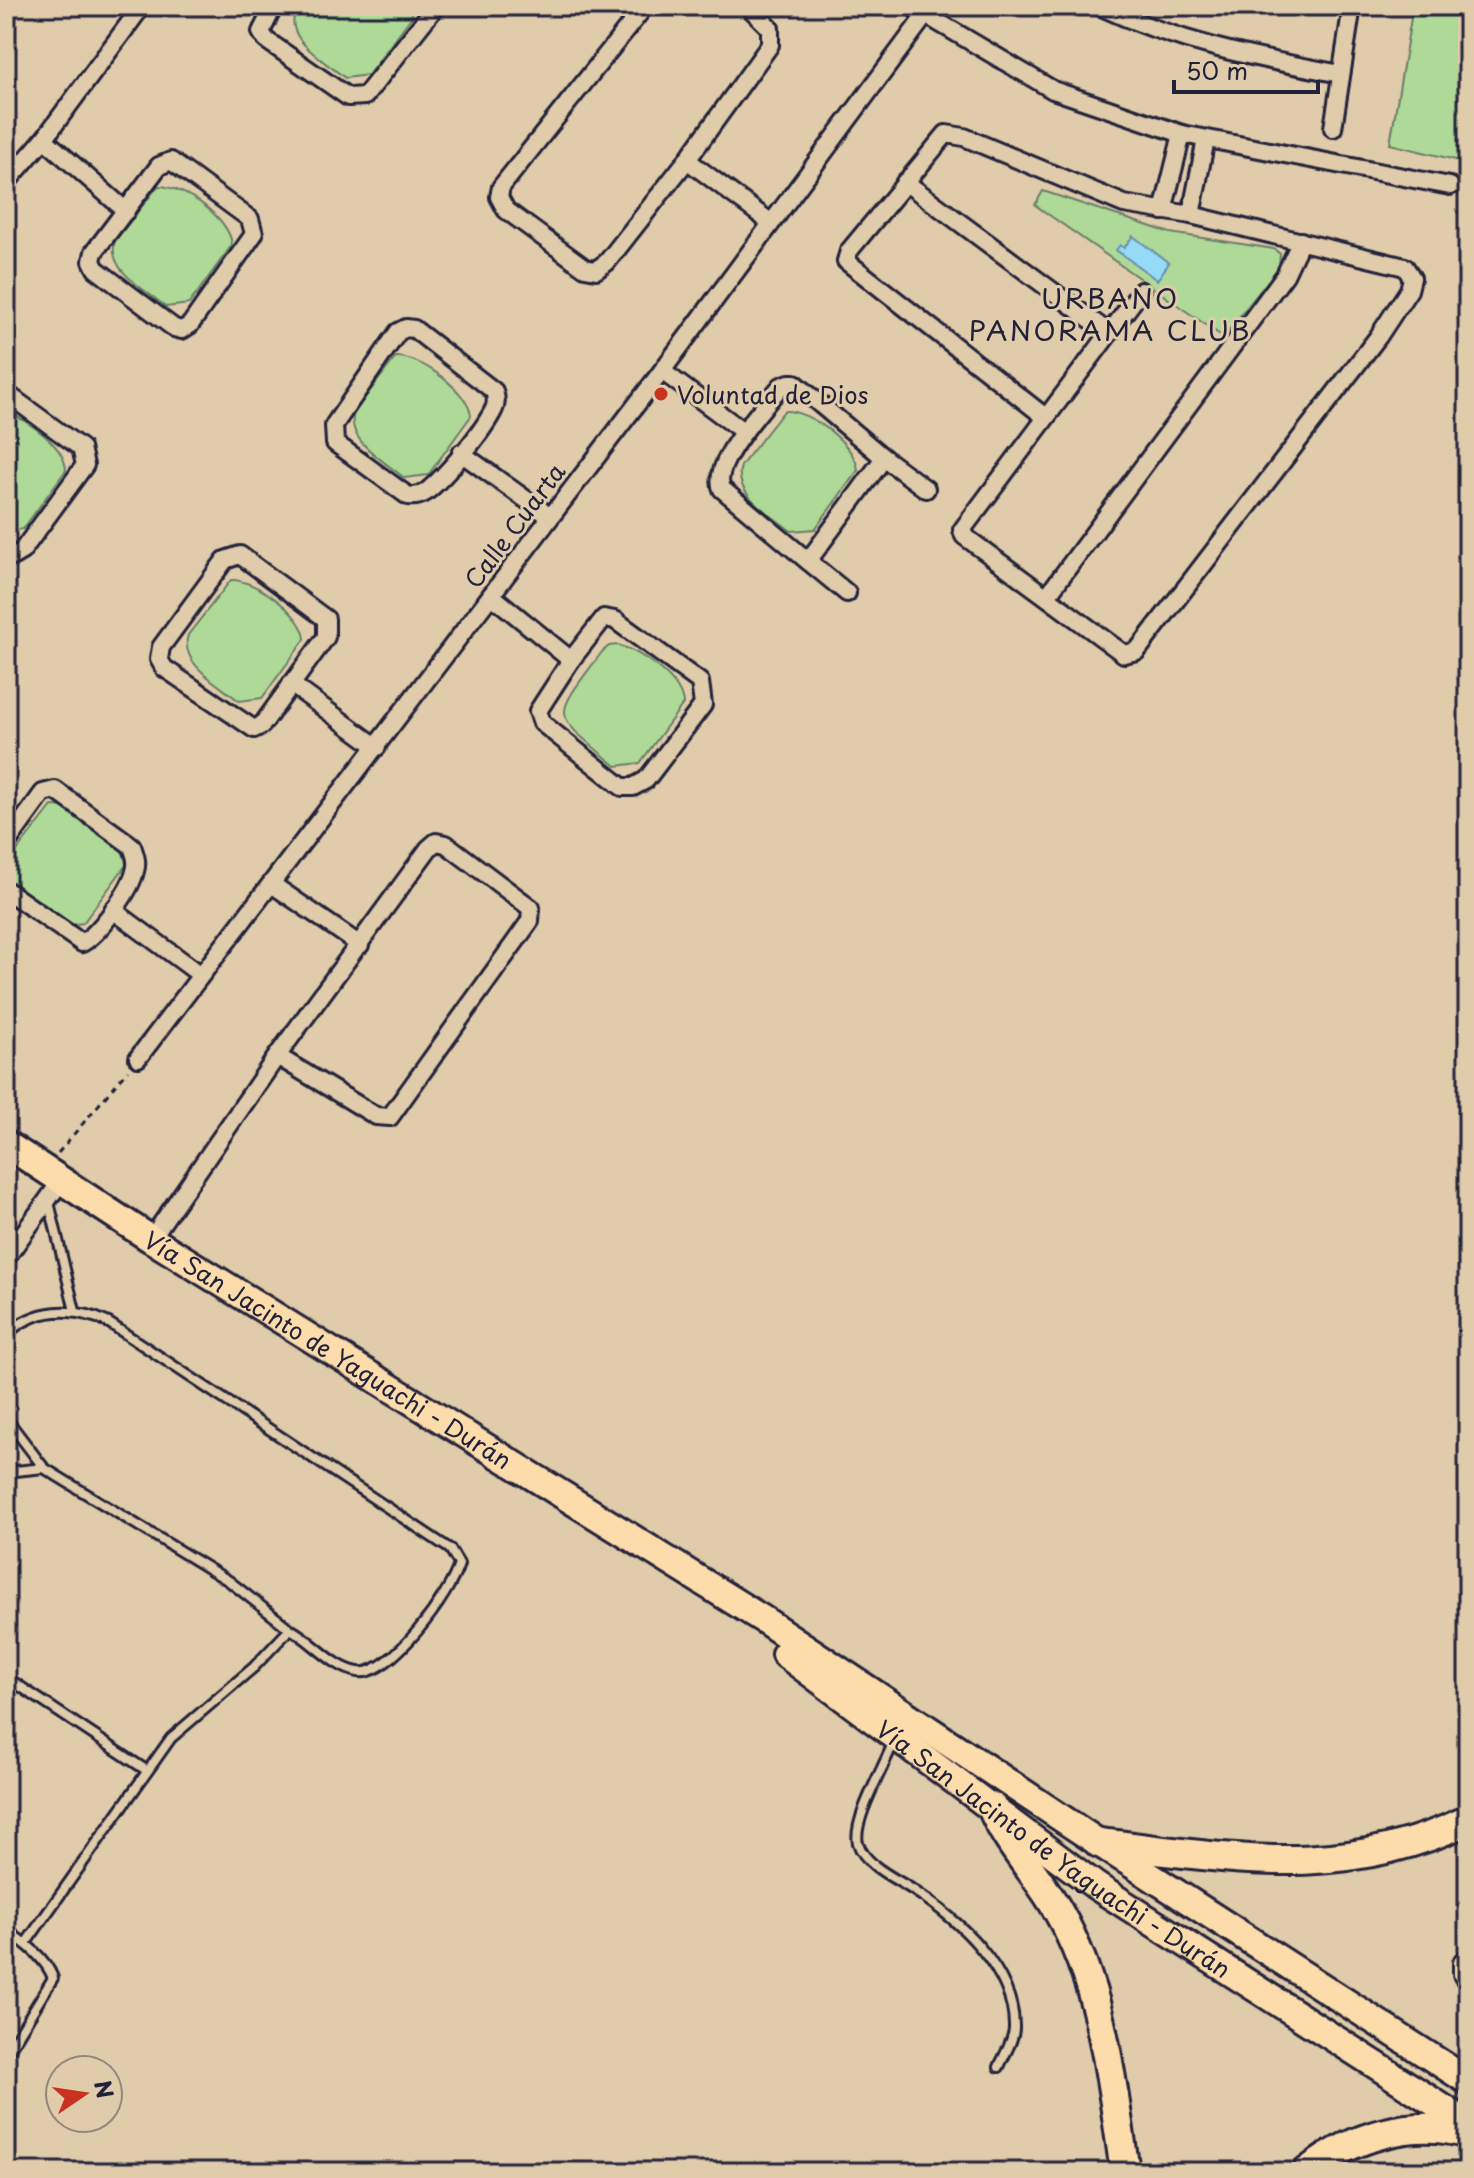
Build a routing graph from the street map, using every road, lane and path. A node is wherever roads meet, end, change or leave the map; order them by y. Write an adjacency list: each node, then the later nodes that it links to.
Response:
1 (142, 6): 13 (street)
2 (274, 6): 3 (street)
3 (436, 6)
4 (645, 6): 15 (street)
5 (748, 6): 15 (street)
6 (911, 6): 9 (street)
7 (1099, 6): 10 (street)
8 (1352, 6): 10 (street)
9 (924, 17): 12 (street); 23 (street, Calle Cuarta)
10 (1341, 74): 11 (street)
11 (1333, 128)
12 (1182, 134): 14 (street); 21 (street)
13 (44, 139): 16 (street); 20 (street)
14 (1206, 139): 18 (street); 22 (street)
15 (687, 160): 23 (street)
16 (7, 179)
17 (905, 182): 21 (street); 26 (street); 29 (street)
18 (1450, 186): 19 (lane)
19 (1468, 190)
20 (126, 211): 20 (street)
21 (1163, 211): 22 (street)
22 (1191, 215): 24 (street)
23 (770, 222): 27 (street, Calle Cuarta)
24 (1301, 241): 39 (street); 39 (street)
25 (1141, 291): 26 (street)
26 (1109, 333): 29 (street)
27 (662, 371): 30 (street); 34 (street, Calle Cuarta)
28 (6, 393): 35 (street)
29 (1044, 416): 39 (street)
30 (744, 432): 32 (street); 36 (street)
31 (461, 453): 31 (street); 34 (street)
32 (884, 458): 33 (street); 36 (street)
33 (926, 489)
34 (549, 516): 38 (street, Calle Cuarta)
35 (6, 556)
36 (808, 561): 37 (street)
37 (847, 593)
38 (491, 595): 40 (street); 42 (street, Calle Cuarta)
39 (1047, 596)
40 (571, 660): 40 (street)
41 (291, 684): 41 (street); 42 (street)
42 (377, 747): 44 (street, Calle Cuarta)
43 (6, 844): 46 (street)
44 (273, 885): 47 (street); 48 (street, Calle Cuarta)
45 (6, 890): 46 (street)
46 (113, 910): 48 (street)
47 (360, 945): 49 (street); 49 (street)
48 (201, 975): 50 (street, Calle Cuarta)
49 (277, 1056): 53 (street)
50 (138, 1058): 52 (path)
51 (6, 1144): 52 (main road, Vía San Jacinto de Yaguachi - Durán)
52 (51, 1184): 53 (main road, Vía San Jacinto de Yaguachi - Durán); 54 (street); 55 (lane)
53 (151, 1239): 60 (main road, Vía San Jacinto de Yaguachi - Durán)
54 (6, 1258)
55 (75, 1311): 56 (lane); 61 (lane)
56 (6, 1335)
57 (6, 1418): 58 (lane)
58 (44, 1468): 59 (lane); 61 (lane)
59 (6, 1472)
60 (651, 1553): 63 (main road, Vía San Jacinto de Yaguachi - Durán); 67 (main road, Vía San Jacinto de Yaguachi - Durán)
61 (290, 1629): 64 (lane)
62 (6, 1677): 64 (lane)
63 (896, 1737): 65 (main road, Vía San Jacinto de Yaguachi - Durán); 73 (lane)
64 (146, 1770): 69 (lane)
65 (992, 1807): 75 (main road, Vía San Jacinto de Yaguachi - Durán); 77 (highway)
66 (1468, 1820): 67 (highway)
67 (1099, 1843): 74 (main road, Vía San Jacinto de Yaguachi - Durán)
68 (6, 1930): 69 (lane)
69 (26, 1943): 72 (lane)
70 (1468, 1964): 71 (highway)
71 (1468, 1973)
72 (6, 2055)
73 (999, 2067)
74 (1468, 2081)
75 (1468, 2124)
76 (1468, 2134): 78 (highway)
77 (1125, 2172)
78 (1307, 2172)

